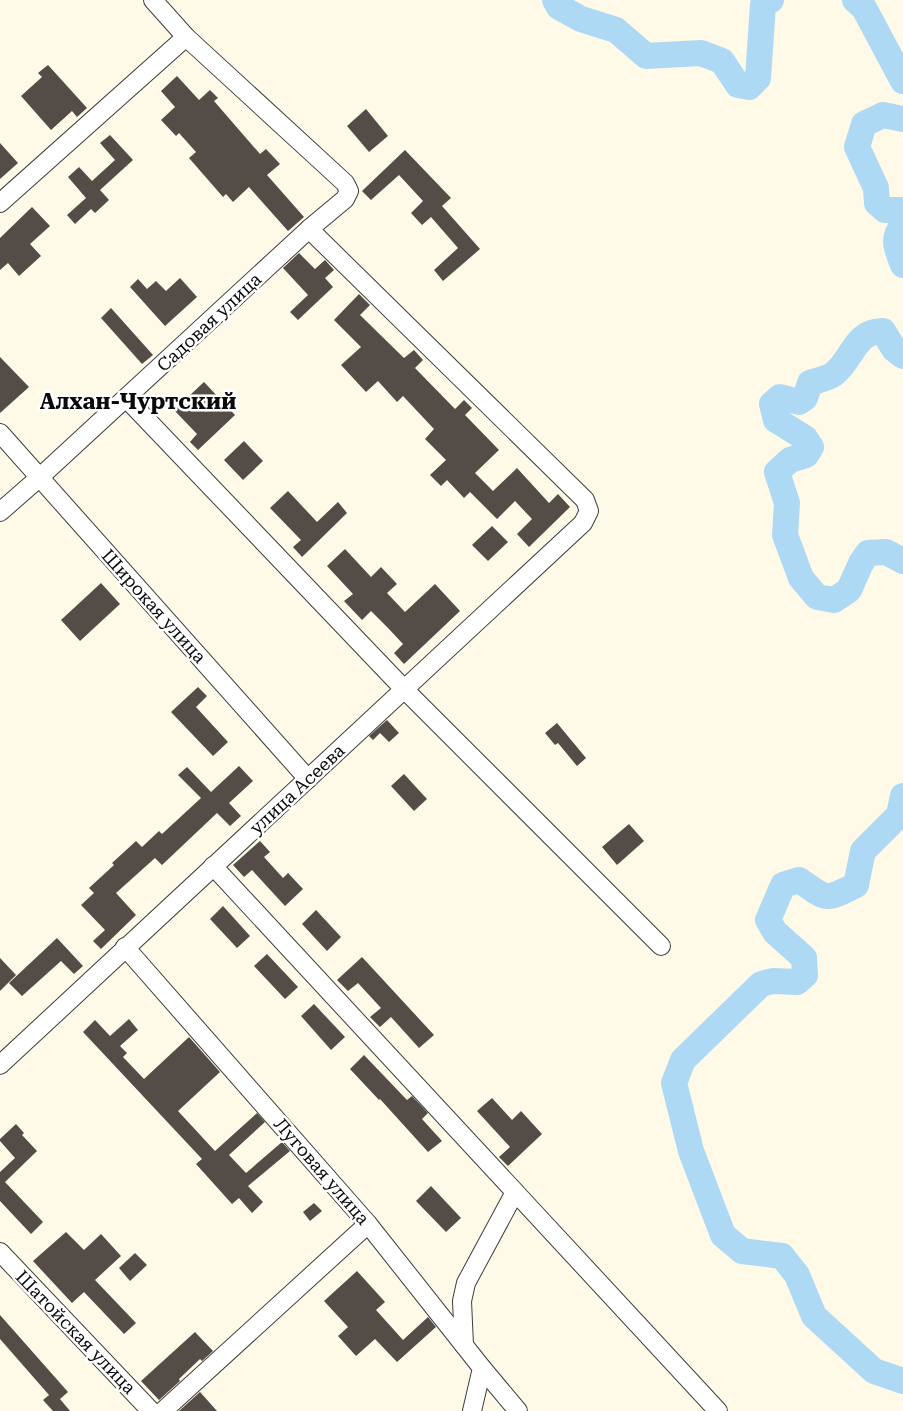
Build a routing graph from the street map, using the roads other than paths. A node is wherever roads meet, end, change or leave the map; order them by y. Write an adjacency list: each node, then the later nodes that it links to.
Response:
1 (153, 0): 2 (street)
2 (186, 37): 3 (street); 4 (street, Садовая улица)
3 (0, 203)
4 (309, 229): 5 (street, Садовая улица); 9 (street, улица Асеева)
5 (126, 398): 7 (street, Садовая улица); 9 (street)
6 (0, 433): 7 (street, Широкая улица)
7 (40, 478): 8 (street, Садовая улица); 10 (street, Широкая улица)
8 (0, 512)
9 (404, 689): 10 (street, улица Асеева); 13 (street)
10 (308, 779): 11 (street, улица Асеева)
11 (213, 866): 12 (street, улица Асеева); 15 (street)
12 (126, 946): 14 (street, улица Асеева); 16 (street, Луговая улица)
13 (661, 946)
14 (0, 1065)
15 (514, 1192): 18 (street); 24 (street)
16 (368, 1224): 18 (street, Луговая улица); 21 (street)
17 (0, 1252): 20 (street, Шатойская улица)
18 (464, 1345): 19 (street, Луговая улица)
19 (482, 1368): 22 (street); 23 (street, Луговая улица)
20 (152, 1411)
21 (163, 1411)
22 (472, 1411)
23 (518, 1411)
24 (718, 1411)

